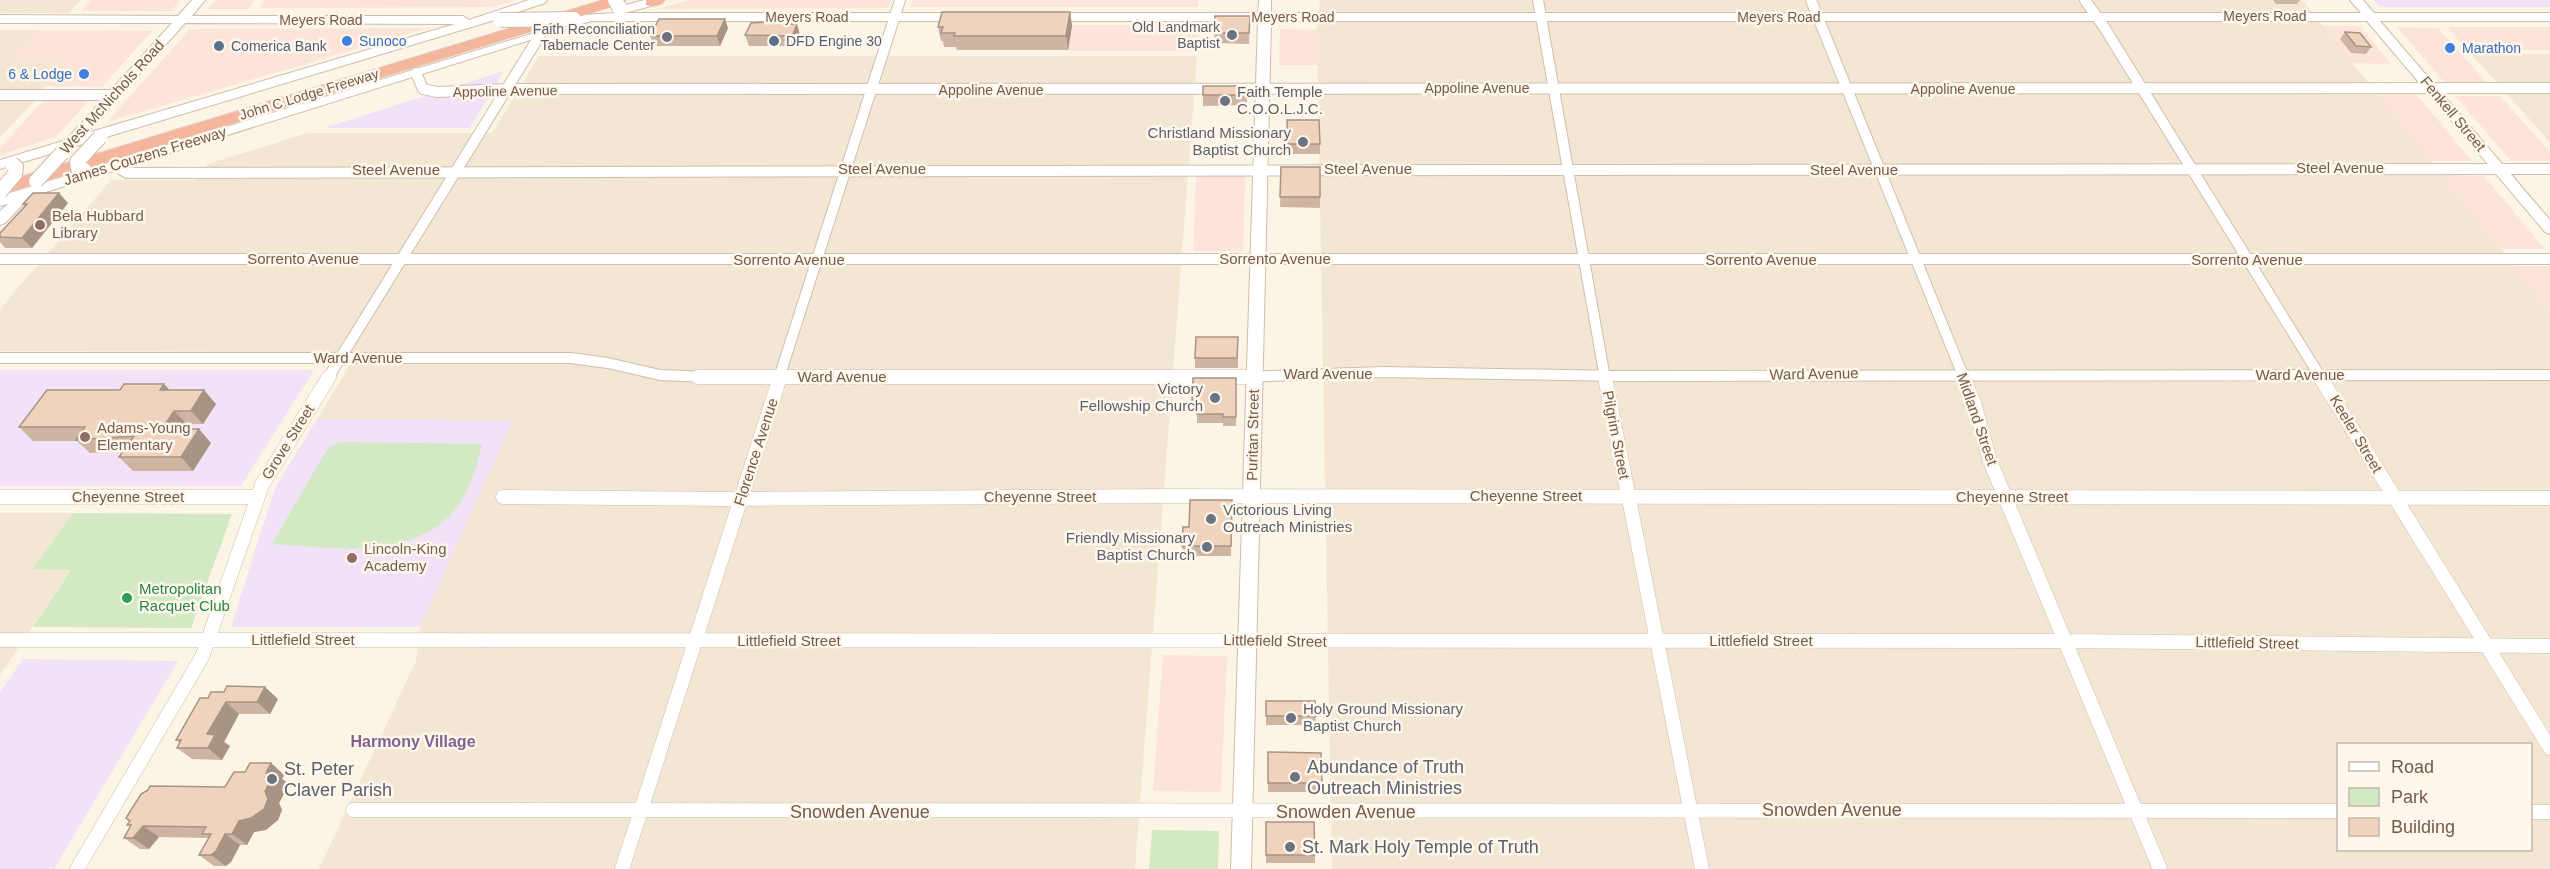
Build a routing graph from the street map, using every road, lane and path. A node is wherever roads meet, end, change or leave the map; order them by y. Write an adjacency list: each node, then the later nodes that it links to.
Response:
1 (199, 0): 24 (street, West McNichols Road)
2 (541, 0): 23 (street)
3 (585, 0): 40 (highway, John C Lodge Freeway)
4 (900, 0): 16 (street, Florence Avenue)
5 (1264, 0): 13 (street, Puritan Street)
6 (1538, 0): 19 (street, Pilgrim Street)
7 (1811, 0): 20 (street, Midland Street)
8 (2085, 0): 14 (street, Keeler Street)
9 (2356, 0): 12 (street, Fenkell Street)
10 (656, 1): 11 (street)
11 (619, 4): 15 (street); 50 (highway, John C Lodge Freeway)
12 (2370, 15): 14 (street, Meyers Road); 21 (street, Meyers Road); 29 (street, Fenkell Street)
13 (1264, 16): 18 (street, Meyers Road); 19 (street, Meyers Road); 32 (street, Puritan Street)
14 (2096, 16): 20 (street, Meyers Road); 28 (street, Keeler Street)
15 (600, 17): 16 (street, Meyers Road); 23 (street, Meyers Road, bridge); 25 (street, James Couzens Freeway)
16 (895, 17): 17 (street, Meyers Road); 34 (street, Florence Avenue)
17 (978, 17)
18 (1037, 17)
19 (1540, 17): 20 (street, Meyers Road); 27 (street, Pilgrim Street)
20 (1817, 17): 33 (street, Midland Street)
21 (2550, 17)
22 (0, 20): 24 (street, Meyers Road)
23 (484, 20): 24 (street, Meyers Road); 37 (street)
24 (181, 21): 36 (street, West McNichols Road)
25 (540, 35): 26 (street, James Couzens Freeway); 31 (street, Grove Street)
26 (416, 73): 31 (street, Appoline Avenue); 39 (street, James Couzens Freeway)
27 (1552, 88): 32 (street, Appoline Avenue); 33 (street, Appoline Avenue); 49 (street, Pilgrim Street)
28 (2142, 88): 29 (street, Appoline Avenue); 33 (street, Appoline Avenue); 41 (street, Keeler Street)
29 (2431, 88): 30 (street, Appoline Avenue); 42 (street, Fenkell Street)
30 (2550, 88)
31 (507, 89): 34 (street, Appoline Avenue); 46 (street, Grove Street)
32 (1262, 89): 34 (street, Appoline Avenue); 47 (street, Puritan Street)
33 (1847, 89): 48 (street, Midland Street)
34 (870, 91): 43 (street, Florence Avenue)
35 (0, 95): 36 (street)
36 (114, 95): 38 (street, West McNichols Road)
37 (114, 129): 38 (street); 45 (street, bridge)
38 (66, 148): 40 (street); 51 (street, West McNichols Road, bridge)
39 (121, 163): 45 (street, James Couzens Freeway); 46 (street, Steel Avenue)
40 (4, 167): 50 (street, bridge)
41 (2192, 168): 42 (street, Steel Avenue); 48 (street, Steel Avenue); 62 (street, Keeler Street)
42 (2498, 168): 44 (street, Steel Avenue); 54 (street, Fenkell Street)
43 (846, 169): 46 (street, Steel Avenue); 47 (street, Steel Avenue); 59 (street, Florence Avenue)
44 (2550, 169)
45 (91, 170): 51 (street, James Couzens Freeway)
46 (457, 170): 57 (street, Grove Street)
47 (1259, 170): 49 (street, Steel Avenue); 55 (street, Puritan Street)
48 (1879, 170): 49 (street, Steel Avenue); 61 (street, Midland Street)
49 (1568, 171): 60 (street, Pilgrim Street)
50 (0, 190)
51 (25, 193): 52 (street, James Couzens Freeway); 53 (street, West McNichols Road)
52 (0, 201)
53 (0, 220)
54 (2550, 229)
55 (1258, 258): 59 (street, Sorrento Avenue); 60 (street, Sorrento Avenue); 68 (street, Puritan Street)
56 (0, 259): 57 (street, Sorrento Avenue)
57 (402, 259): 59 (street, Sorrento Avenue); 64 (street, Grove Street)
58 (2550, 259): 62 (street, Sorrento Avenue)
59 (816, 260): 70 (street, Florence Avenue)
60 (1584, 260): 61 (street, Sorrento Avenue); 69 (street, Pilgrim Street)
61 (1915, 260): 62 (street, Sorrento Avenue); 65 (street, Midland Street)
62 (2249, 260): 66 (street, Keeler Street)
63 (0, 358): 64 (street, Ward Avenue)
64 (340, 358): 70 (street, Ward Avenue); 74 (street, Grove Street)
65 (1961, 373): 66 (street, Ward Avenue); 69 (street, Ward Avenue); 76 (street, Midland Street)
66 (2321, 375): 67 (street, Ward Avenue); 77 (street, Keeler Street)
67 (2550, 375)
68 (1255, 376): 69 (street, Ward Avenue); 70 (street, Ward Avenue); 71 (street, Puritan Street)
69 (1605, 376): 72 (street, Pilgrim Street)
70 (780, 377): 79 (street, Florence Avenue)
71 (1252, 496): 72 (street, Cheyenne Street); 79 (street, Cheyenne Street); 82 (street, Puritan Street)
72 (1628, 496): 76 (street, Cheyenne Street); 84 (street, Pilgrim Street)
73 (0, 497): 74 (street, Cheyenne Street)
74 (257, 497): 81 (street, Grove Street)
75 (502, 497): 79 (street, Cheyenne Street)
76 (2007, 497): 77 (street, Cheyenne Street); 85 (street, Midland Street)
77 (2395, 498): 78 (street, Cheyenne Street); 86 (street, Keeler Street)
78 (2550, 498)
79 (740, 499): 83 (street, Florence Avenue)
80 (0, 640): 81 (street, Littlefield Street)
81 (209, 640): 83 (street, Littlefield Street); 97 (street, Grove Street)
82 (1247, 640): 83 (street, Littlefield Street); 84 (street, Littlefield Street); 94 (street, Puritan Street)
83 (695, 641): 93 (street, Florence Avenue)
84 (1657, 641): 85 (street, Littlefield Street); 90 (street, Pilgrim Street)
85 (2066, 641): 86 (street, Littlefield Street); 91 (street, Midland Street)
86 (2487, 645): 87 (street, Littlefield Street); 88 (street, Keeler Street)
87 (2550, 645)
88 (2550, 748)
89 (353, 810): 93 (street, Snowden Avenue)
90 (1690, 810): 91 (street, Snowden Avenue); 94 (street, Snowden Avenue); 100 (street, Pilgrim Street)
91 (2136, 810): 92 (street, Snowden Avenue); 101 (street, Midland Street)
92 (2337, 811)
93 (640, 812): 94 (street, Snowden Avenue); 98 (street, Florence Avenue)
94 (1242, 812): 99 (street, Puritan Street)
95 (2532, 812): 96 (street)
96 (2550, 812)
97 (77, 869)
98 (622, 869)
99 (1241, 869)
100 (1702, 869)
101 (2160, 869)

